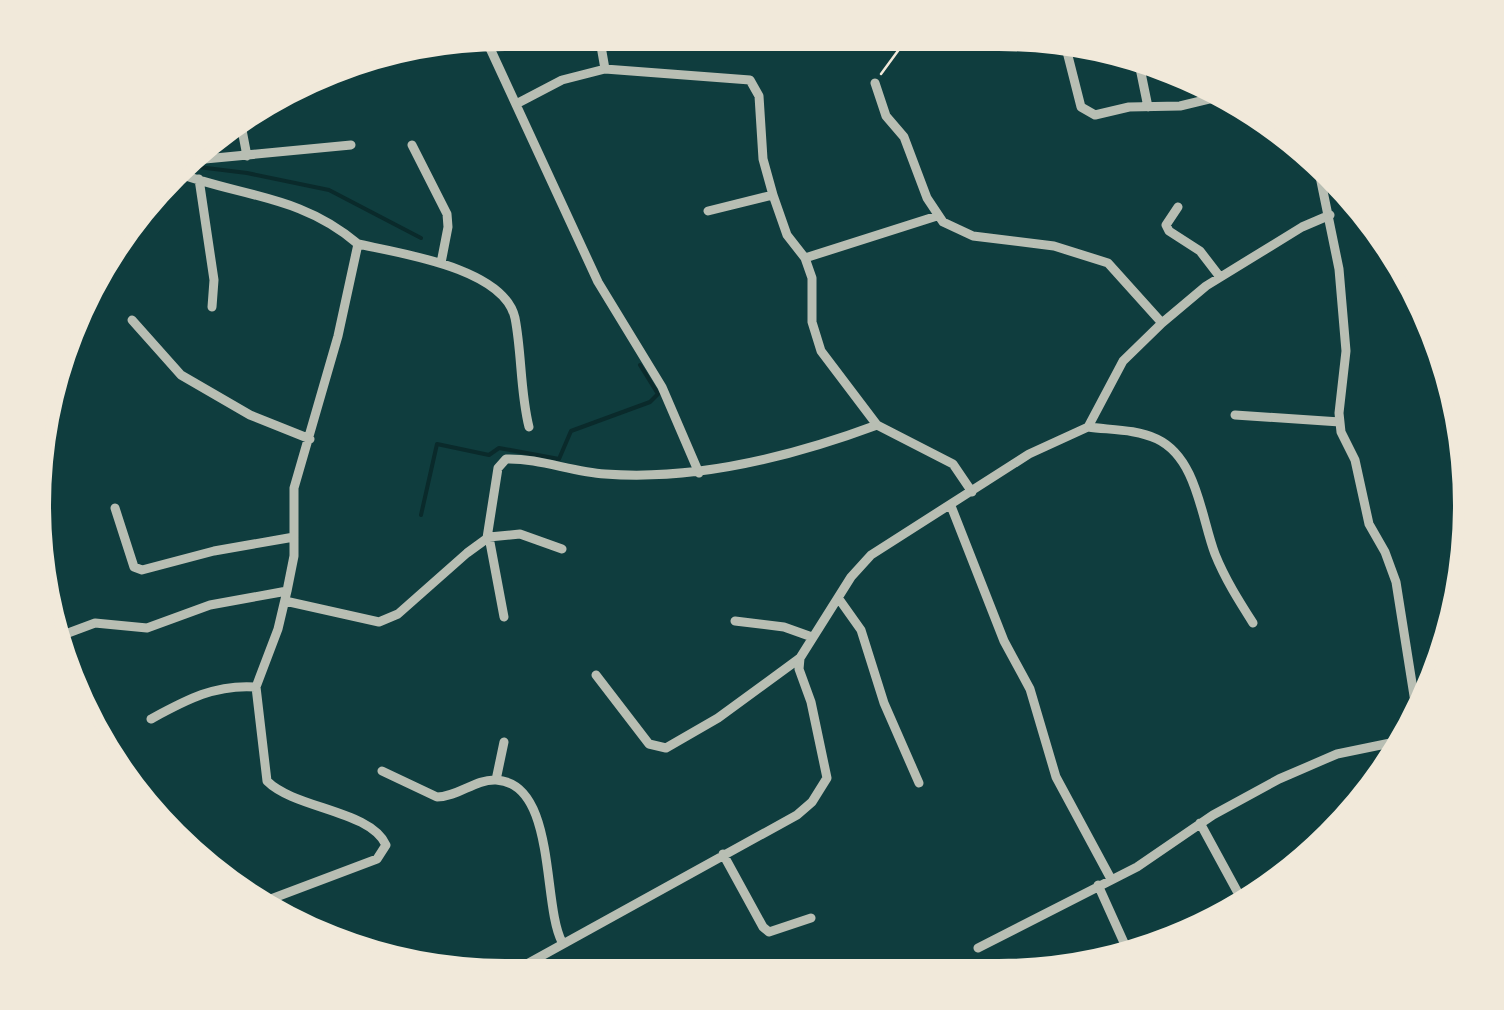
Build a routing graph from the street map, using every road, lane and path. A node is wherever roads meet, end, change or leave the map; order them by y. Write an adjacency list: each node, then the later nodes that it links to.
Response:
1 (601, 45): 6 (street)
2 (900, 45): 7 (path)
3 (489, 46): 9 (street)
4 (1067, 50): 10 (street)
5 (1140, 68): 10 (street)
6 (605, 69): 9 (street); 19 (street)
7 (875, 83): 23 (street)
8 (1211, 97): 10 (street)
9 (518, 103): 37 (street)
10 (1148, 106)
11 (242, 128): 14 (street)
12 (351, 145): 14 (street)
13 (412, 146): 26 (street)
14 (247, 156): 15 (street)
15 (204, 157)
16 (185, 175): 18 (street)
17 (1322, 178): 22 (street)
18 (199, 179): 24 (street); 28 (street)
19 (773, 195): 21 (street); 25 (street)
20 (1178, 207): 27 (street)
21 (708, 211)
22 (1330, 215): 27 (street); 32 (street)
23 (937, 216): 25 (street); 30 (street)
24 (358, 244): 26 (street); 36 (street)
25 (804, 258): 33 (street)
26 (441, 262): 34 (street)
27 (1220, 278): 30 (street)
28 (212, 307)
29 (132, 320): 36 (street)
30 (1162, 323): 35 (street)
31 (1235, 415): 32 (street)
32 (1340, 422): 54 (street)
33 (876, 425): 37 (street); 38 (street)
34 (530, 427)
35 (1088, 427): 38 (street); 48 (street)
36 (310, 438): 41 (street)
37 (699, 472): 42 (street)
38 (972, 492): 39 (street)
39 (951, 506): 45 (street); 63 (street)
40 (115, 508): 41 (street)
41 (294, 537): 44 (street)
42 (488, 538): 43 (street); 44 (street); 46 (street)
43 (562, 549)
44 (286, 596): 49 (street); 53 (street)
45 (840, 599): 50 (street); 60 (street)
46 (504, 616)
47 (735, 622): 50 (street)
48 (1252, 623)
49 (64, 635)
50 (812, 637): 51 (street)
51 (800, 658): 52 (street); 62 (street)
52 (596, 675)
53 (256, 687): 55 (street); 66 (street)
54 (1415, 701)
55 (152, 719)
56 (504, 742): 59 (street)
57 (1392, 743): 61 (street)
58 (382, 771): 59 (street)
59 (496, 780): 68 (street)
60 (919, 783)
61 (1200, 824): 63 (street); 65 (street)
62 (723, 854): 67 (street); 68 (street)
63 (1111, 879): 64 (street)
64 (1098, 885): 69 (street); 70 (street)
65 (1237, 891)
66 (270, 900)
67 (811, 918)
68 (562, 942): 71 (street)
69 (1126, 947)
70 (978, 948)
71 (524, 965)

